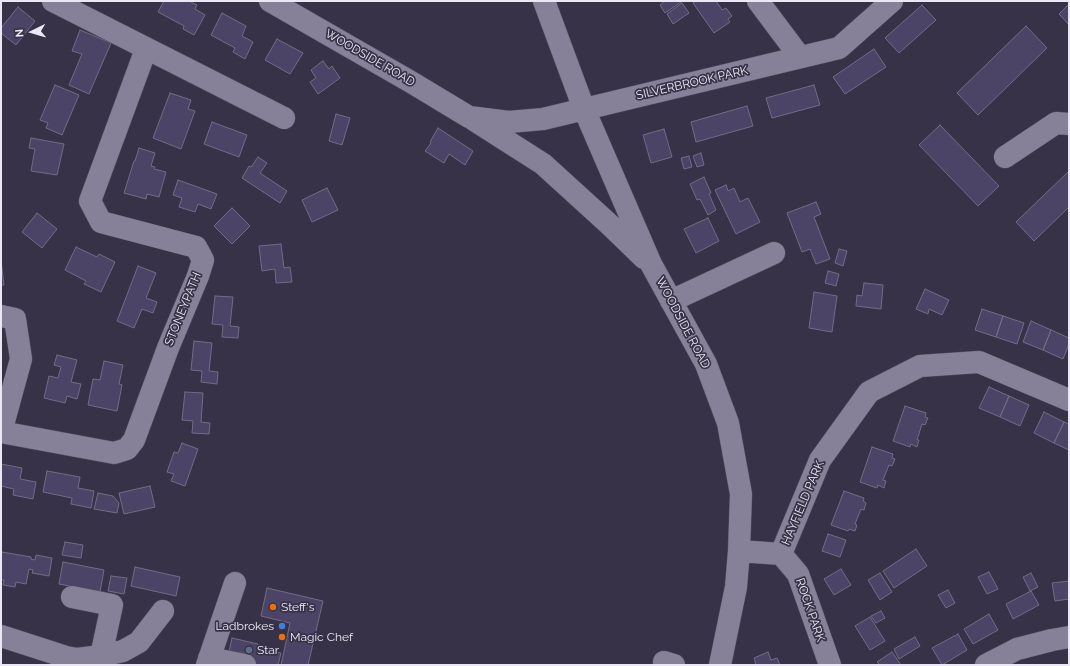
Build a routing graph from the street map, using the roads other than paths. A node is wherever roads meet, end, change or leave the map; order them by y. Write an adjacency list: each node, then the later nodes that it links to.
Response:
1 (53, 1): 6 (street)
2 (270, 1): 9 (street, WOODSIDE ROAD)
3 (544, 1): 8 (street)
4 (758, 1): 7 (street)
5 (892, 1): 7 (street, SILVERBROOK PARK)
6 (146, 49): 10 (street); 18 (street, STONEYPATH)
7 (800, 57): 8 (street, SILVERBROOK PARK)
8 (584, 109): 9 (street, WOODSIDE ROAD); 14 (street, WOODSIDE ROAD)
9 (469, 117): 14 (street, WOODSIDE ROAD)
10 (284, 118)
11 (1069, 124): 12 (street)
12 (1005, 158)
13 (774, 253): 15 (street)
14 (651, 264): 15 (street, WOODSIDE ROAD)
15 (672, 301): 19 (street, WOODSIDE ROAD)
16 (1, 316): 18 (street, STONEYPATH)
17 (1069, 400): 20 (street, HAYFIELD PARK)
18 (1, 432)
19 (739, 551): 20 (street); 29 (street, WOODSIDE ROAD)
20 (781, 554): 30 (street, ROCK PARK)
21 (235, 583): 27 (street)
22 (72, 597): 26 (street)
23 (163, 611): 26 (street)
24 (1, 636): 26 (street)
25 (1069, 637): 31 (street)
26 (101, 656)
27 (208, 662): 28 (street)
28 (245, 665)
29 (720, 665)
30 (830, 665)
31 (986, 665)

